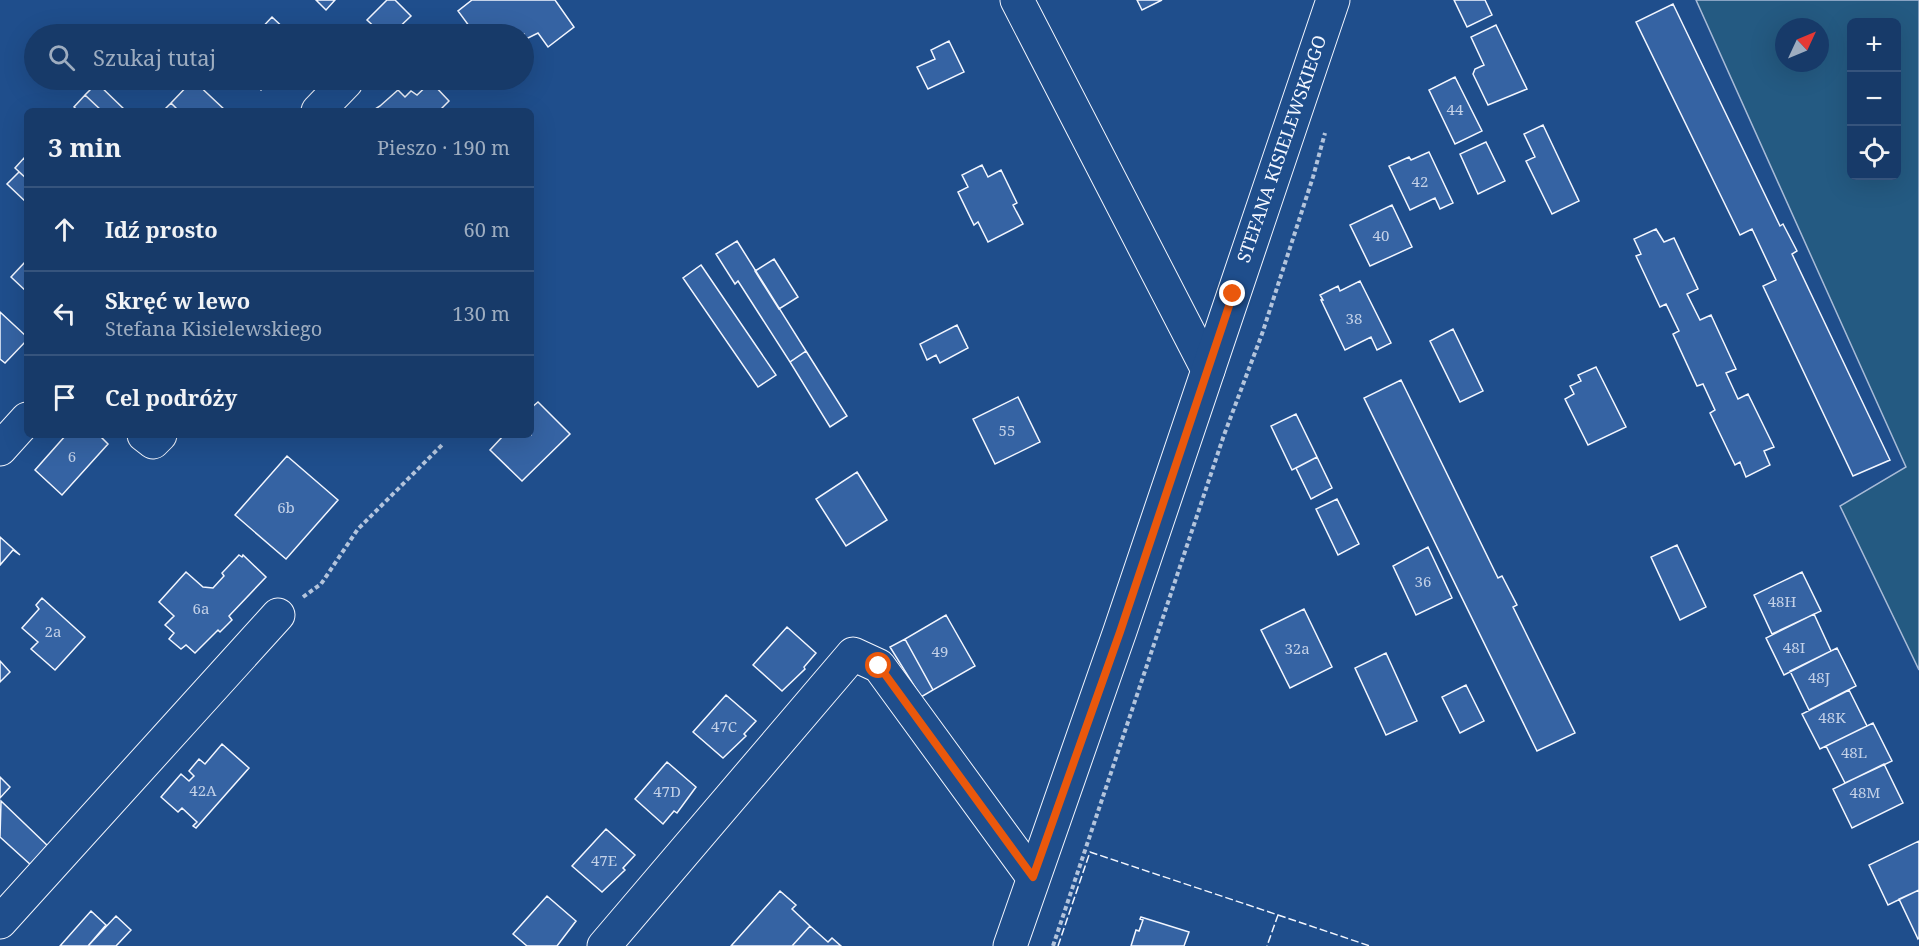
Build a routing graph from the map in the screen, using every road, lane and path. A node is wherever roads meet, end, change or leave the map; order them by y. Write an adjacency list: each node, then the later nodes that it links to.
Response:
1 (1017, 0): 6 (main road)
2 (1333, 0): 6 (main road, STEFANA KISIELEWSKIEGO)
3 (338, 90): 4 (main road)
4 (321, 108)
5 (1328, 122): 15 (path)
6 (1208, 370): 11 (main road, STEFANA KISIELEWSKIEGO)
7 (24, 422): 9 (main road)
8 (442, 445): 10 (path)
9 (0, 449)
10 (278, 615): 12 (main road)
11 (1033, 877): 13 (main road); 14 (main road, STEFANA KISIELEWSKIEGO)
12 (0, 922)
13 (604, 946)
14 (1011, 946)
15 (1053, 946)

